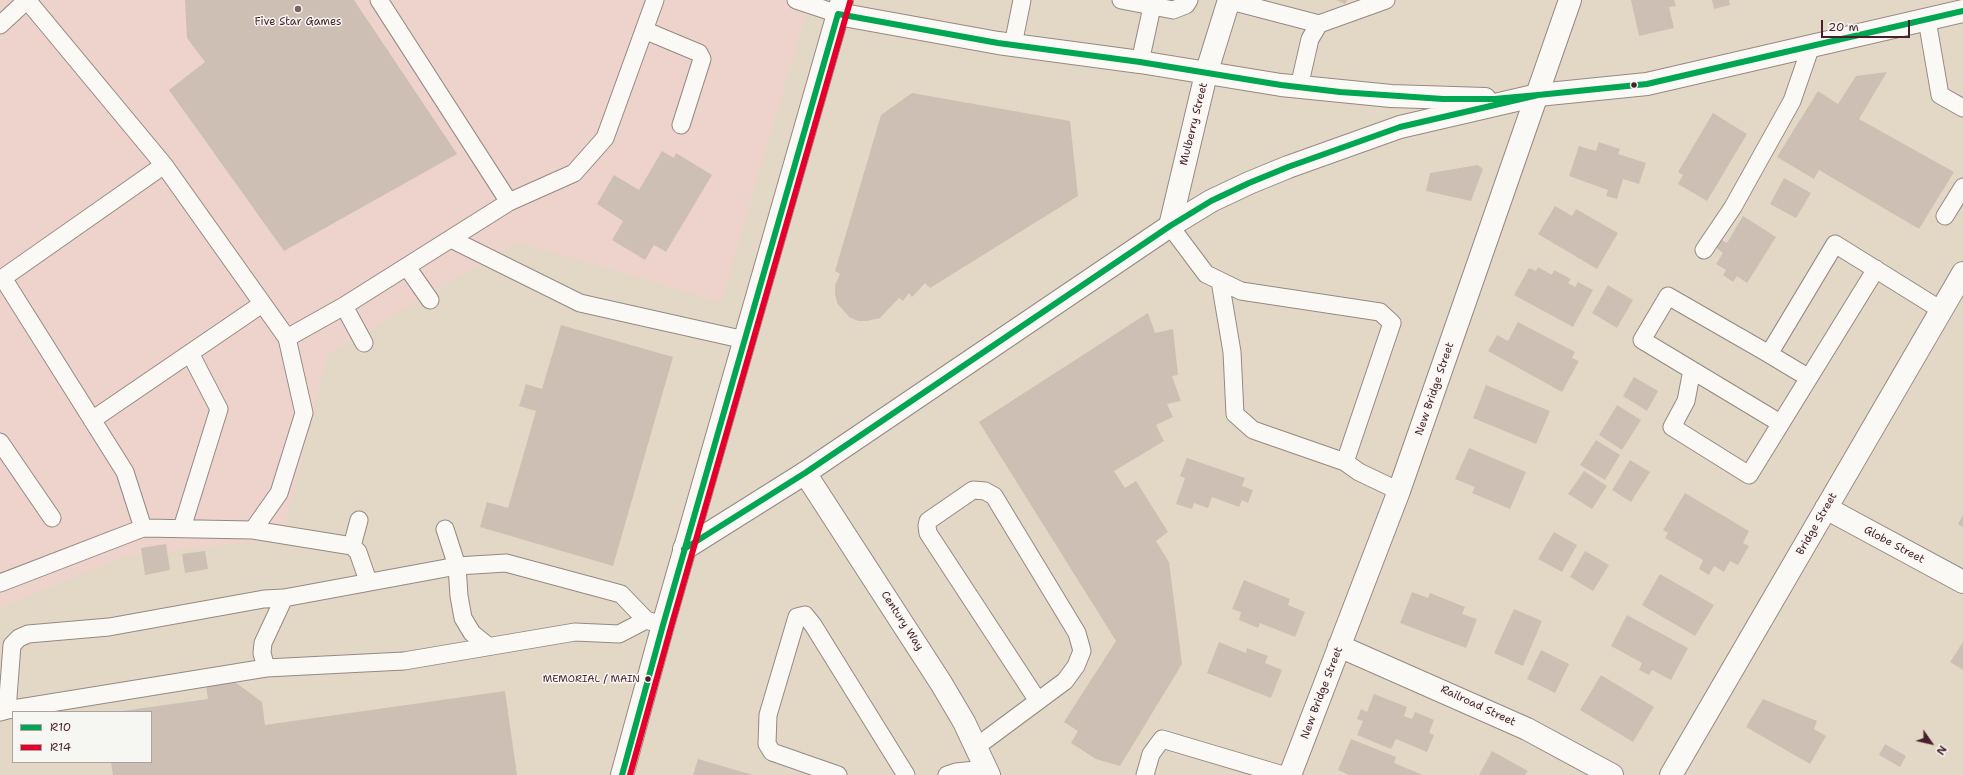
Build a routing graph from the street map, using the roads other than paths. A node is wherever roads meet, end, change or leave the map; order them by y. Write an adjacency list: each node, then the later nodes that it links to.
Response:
1 (27, 0): 16 (lane); 26 (lane)
2 (379, 0): 28 (lane)
3 (655, 0): 17 (lane)
4 (796, 0): 11 (lane)
5 (1022, 0): 18 (lane)
6 (1121, 0): 12 (lane)
7 (1189, 0): 12 (lane)
8 (1228, 0): 15 (lane); 21 (street, Mulberry Street)
9 (1386, 0): 15 (lane)
10 (1570, 0): 23 (street, New Bridge Street)
11 (840, 7): 18 (street); 43 (street)
12 (1152, 7): 20 (lane)
13 (1963, 11): 14 (street)
14 (1927, 20): 19 (street); 24 (lane)
15 (1319, 24): 22 (lane)
16 (0, 25)
17 (644, 30): 25 (lane); 28 (lane)
18 (1013, 45): 20 (street)
19 (1811, 46): 23 (street); 32 (lane)
20 (1140, 62): 21 (street)
21 (1206, 74): 22 (street); 30 (street, Mulberry Street)
22 (1299, 88): 23 (street)
23 (1538, 95): 30 (street); 54 (street, New Bridge Street)
24 (1963, 108)
25 (681, 125)
26 (164, 165): 36 (lane); 39 (lane)
27 (1963, 187): 29 (lane)
28 (509, 202): 31 (lane)
29 (1945, 216)
30 (1170, 226): 37 (lane); 53 (street)
31 (451, 239): 33 (lane); 43 (lane)
32 (1704, 250)
33 (406, 266): 38 (lane); 40 (lane)
34 (1876, 269): 41 (lane); 46 (lane); 48 (lane)
35 (1963, 273): 41 (street, Bridge Street)
36 (1, 279): 49 (lane)
37 (1220, 281): 52 (lane); 52 (lane)
38 (430, 300)
39 (262, 304): 42 (lane); 45 (lane)
40 (344, 306): 42 (lane); 44 (lane)
41 (1941, 310): 55 (street, Bridge Street)
42 (287, 338): 61 (lane)
43 (745, 340): 63 (street)
44 (364, 343)
45 (190, 353): 49 (lane); 59 (lane)
46 (1769, 354): 47 (lane); 48 (lane)
47 (1692, 370): 50 (lane); 50 (lane)
48 (1809, 378): 50 (lane)
49 (92, 420): 58 (lane)
50 (1780, 423)
51 (0, 442): 56 (lane)
52 (1345, 462): 54 (lane)
53 (805, 473): 63 (street); 75 (street, Century Way)
54 (1399, 492): 71 (street, New Bridge Street)
55 (1826, 508): 66 (street, Globe Street); 85 (street, Bridge Street)
56 (52, 518)
57 (359, 520): 62 (lane)
58 (143, 528): 59 (lane); 67 (lane)
59 (182, 528): 61 (lane)
60 (445, 529): 64 (lane)
61 (254, 530): 62 (lane)
62 (352, 546): 65 (lane)
63 (684, 549): 69 (street)
64 (457, 566): 65 (lane); 69 (lane); 70 (lane)
65 (368, 581): 68 (lane)
66 (1963, 582)
67 (0, 583)
68 (284, 598): 72 (lane); 74 (lane)
69 (654, 623): 70 (lane); 77 (street)
70 (488, 646): 72 (lane)
71 (1339, 646): 83 (street, New Bridge Street); 84 (street, Railroad Street)
72 (266, 668): 74 (lane)
73 (1038, 701): 73 (lane); 75 (lane)
74 (4, 711)
75 (976, 747): 76 (street, Century Way)
76 (987, 772): 80 (lane)
77 (622, 775)
78 (838, 775): 79 (lane)
79 (906, 775)
80 (947, 775)
81 (1144, 775): 82 (lane)
82 (1283, 775)
83 (1290, 775)
84 (1612, 775)
85 (1671, 775)

